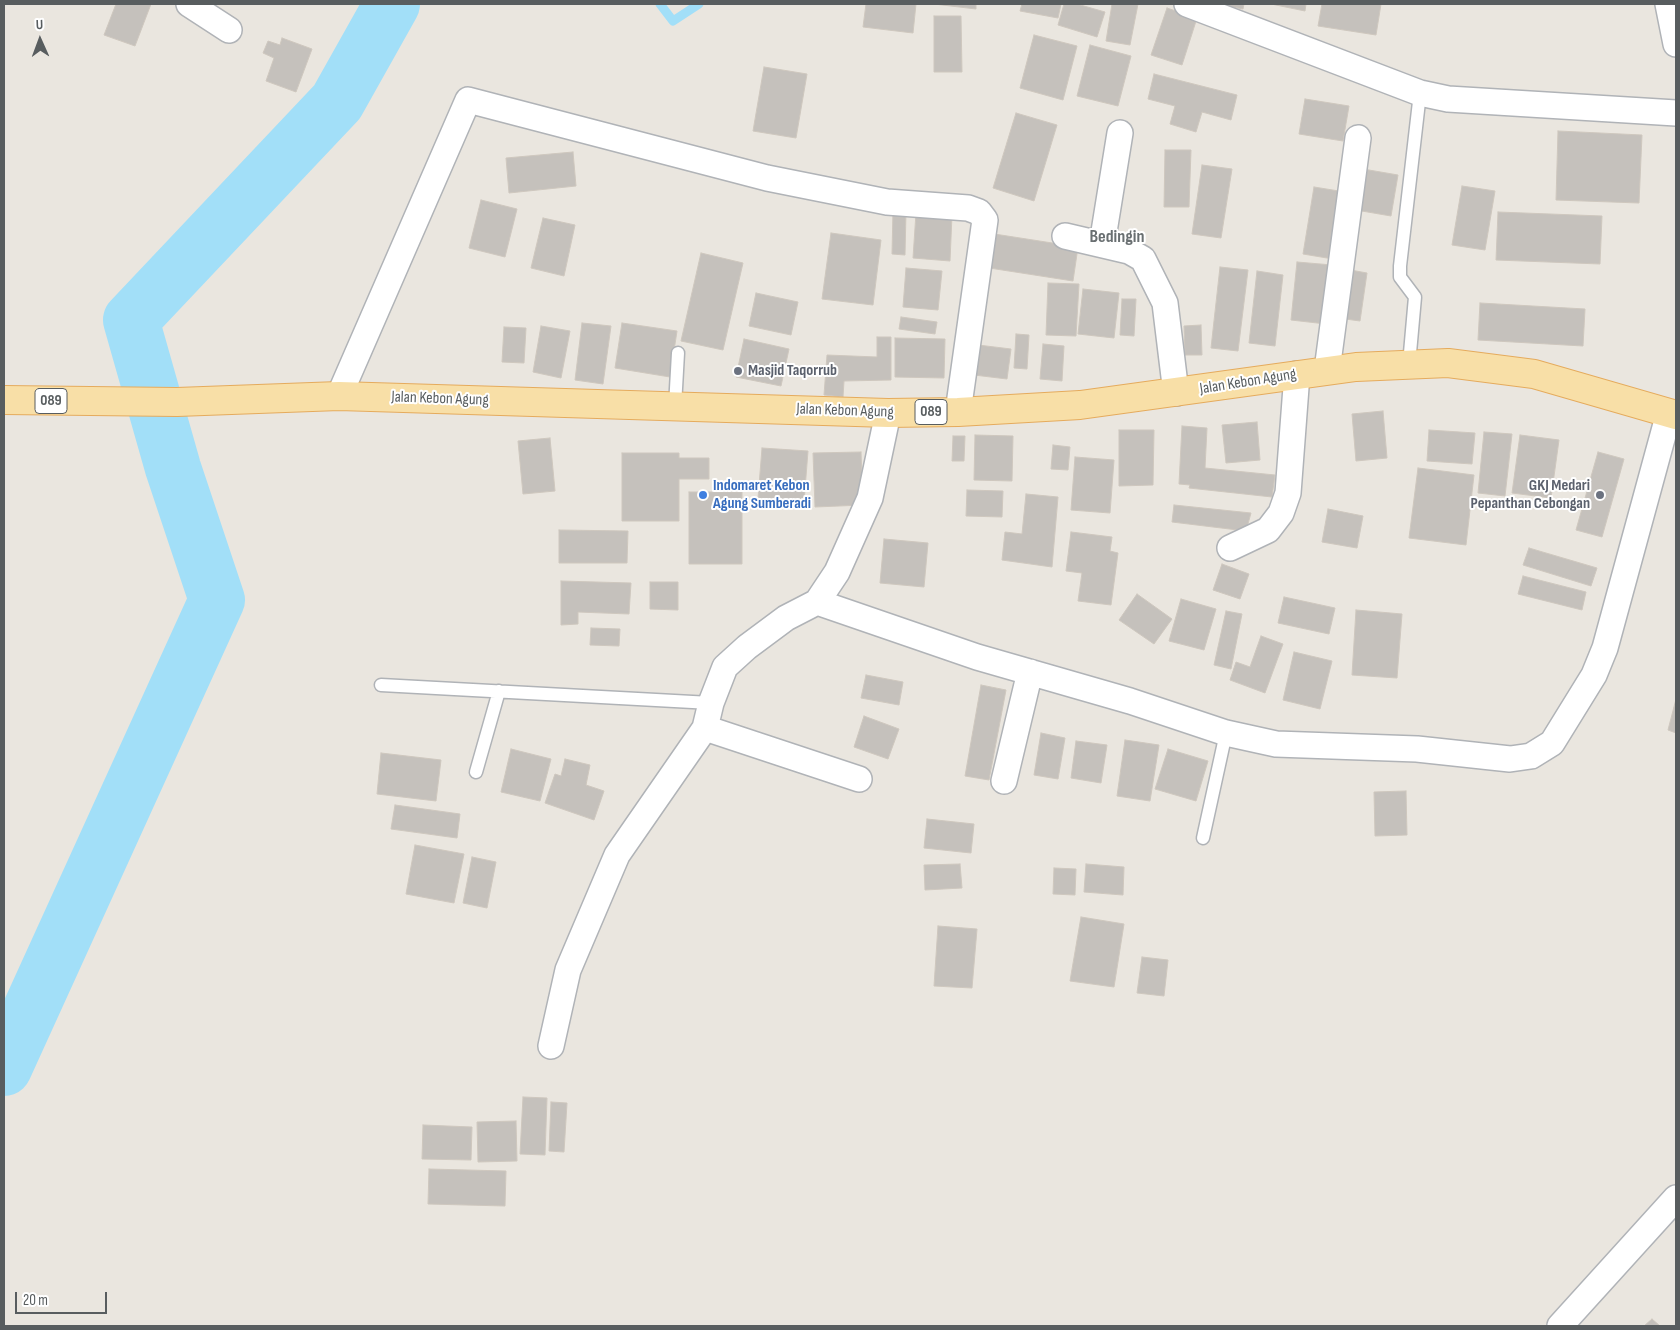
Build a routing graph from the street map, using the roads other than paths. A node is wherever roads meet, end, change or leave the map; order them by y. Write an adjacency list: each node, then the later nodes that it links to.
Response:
1 (189, 4): 4 (street)
2 (1187, 4): 6 (street)
3 (1668, 4): 5 (street)
4 (229, 30)
5 (1676, 44)
6 (1420, 93): 7 (street); 13 (lane)
7 (1676, 113)
8 (1120, 133): 11 (street)
9 (1358, 138): 14 (street)
10 (1065, 236): 11 (street)
11 (1102, 244): 16 (street)
12 (678, 353): 19 (lane)
13 (1409, 364): 14 (main road, Jalan Kebon Agung / 089); 22 (main road, Jalan Kebon Agung / 089)
14 (1326, 370): 15 (main road, Jalan Kebon Agung / 089)
15 (1297, 374): 16 (main road, Jalan Kebon Agung / 089); 23 (street)
16 (1176, 393): 20 (main road, Jalan Kebon Agung / 089)
17 (339, 396): 18 (main road, Jalan Kebon Agung / 089); 19 (main road, Jalan Kebon Agung / 089); 20 (street)
18 (4, 400)
19 (675, 406): 21 (main road, Jalan Kebon Agung / 089)
20 (958, 412): 21 (main road, Jalan Kebon Agung / 089)
21 (888, 413): 24 (street)
22 (1672, 414): 30 (street)
23 (1230, 548)
24 (817, 602): 25 (street); 28 (street)
25 (1030, 672): 30 (street); 33 (street)
26 (381, 685): 27 (lane)
27 (499, 691): 28 (lane); 31 (lane)
28 (711, 703): 29 (street)
29 (705, 728): 32 (street); 35 (street)
30 (1226, 733): 34 (lane)
31 (476, 772)
32 (859, 779)
33 (1004, 781)
34 (1203, 838)
35 (551, 1046)
36 (1676, 1198): 37 (street)
37 (1560, 1326)

